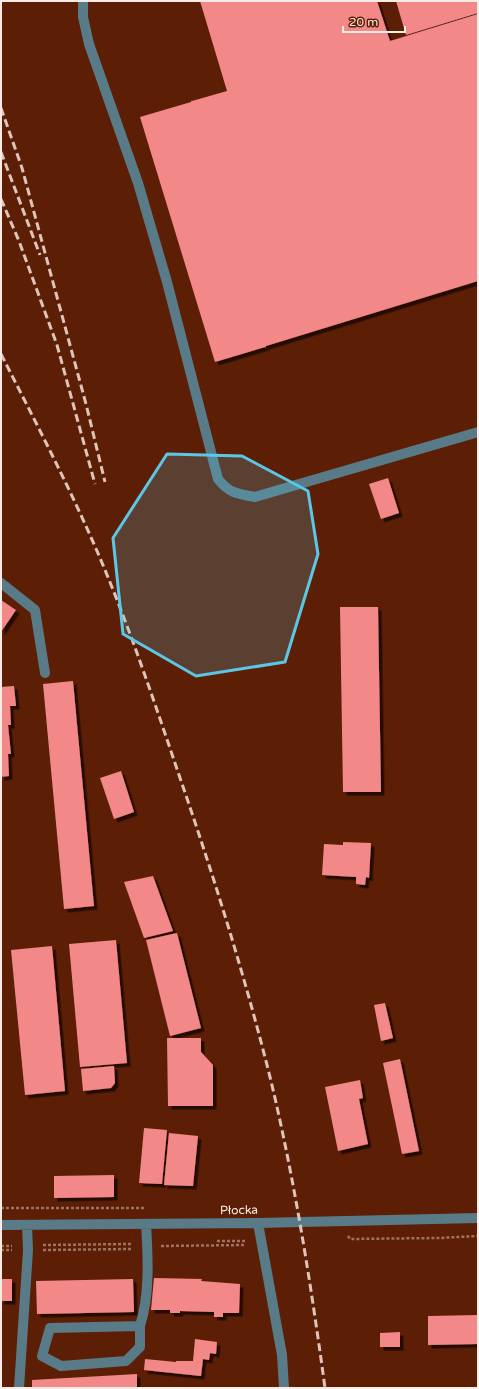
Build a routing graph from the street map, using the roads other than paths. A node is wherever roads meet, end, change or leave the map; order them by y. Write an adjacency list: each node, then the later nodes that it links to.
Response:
1 (83, 1): 2 (street)
2 (478, 432)
3 (1, 583): 4 (street)
4 (45, 673)
5 (478, 1218): 6 (street, Płocka)
6 (258, 1223): 7 (street, Płocka); 12 (street)
7 (146, 1224): 9 (street, Płocka); 10 (street)
8 (1, 1225): 9 (street, Płocka)
9 (27, 1225): 11 (street)
10 (140, 1326): 10 (street)
11 (19, 1388)
12 (284, 1388)

